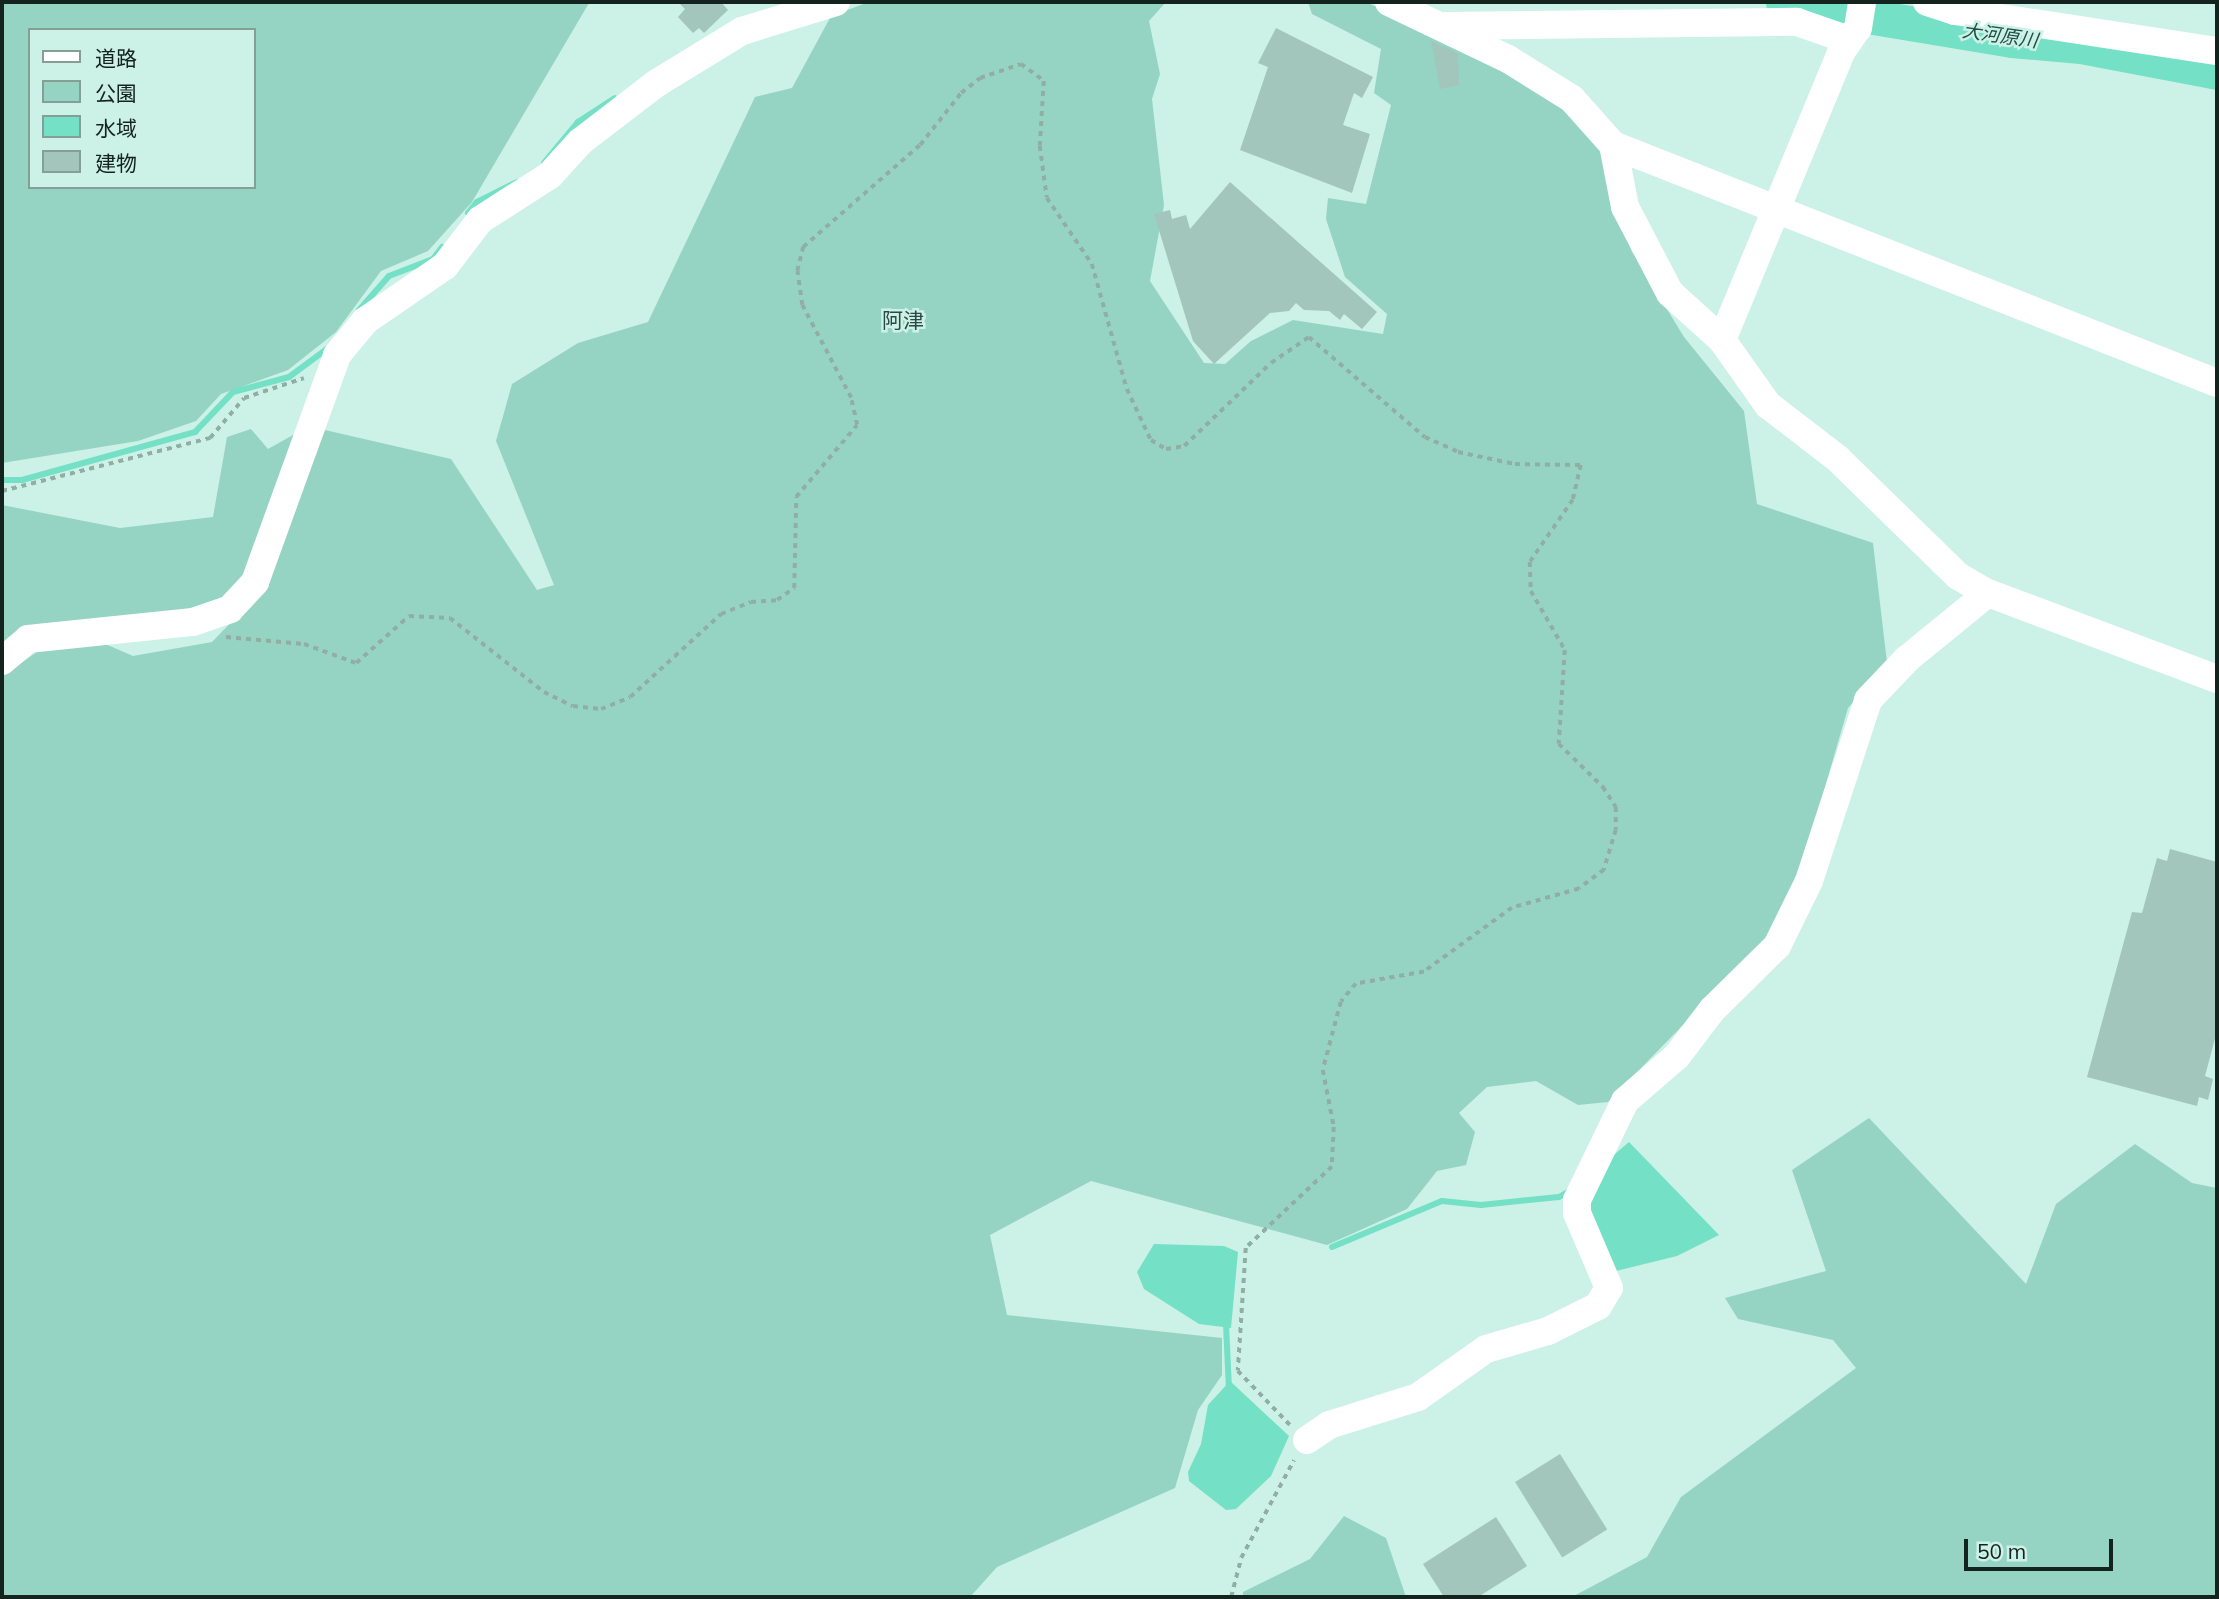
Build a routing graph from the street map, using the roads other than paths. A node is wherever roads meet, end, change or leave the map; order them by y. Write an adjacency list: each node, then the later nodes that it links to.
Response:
1 (835, 2): 12 (street)
2 (1389, 2): 5 (street)
3 (1927, 2): 6 (street)
4 (1856, 23): 5 (street); 8 (street)
5 (1440, 26): 7 (street)
6 (2217, 51)
7 (1613, 145): 8 (street); 9 (street)
8 (1779, 210): 9 (street); 10 (street)
9 (1722, 340): 11 (street)
10 (2217, 383)
11 (1988, 593): 13 (street); 14 (street)
12 (2, 661)
13 (2217, 679)
14 (1301, 1434)

